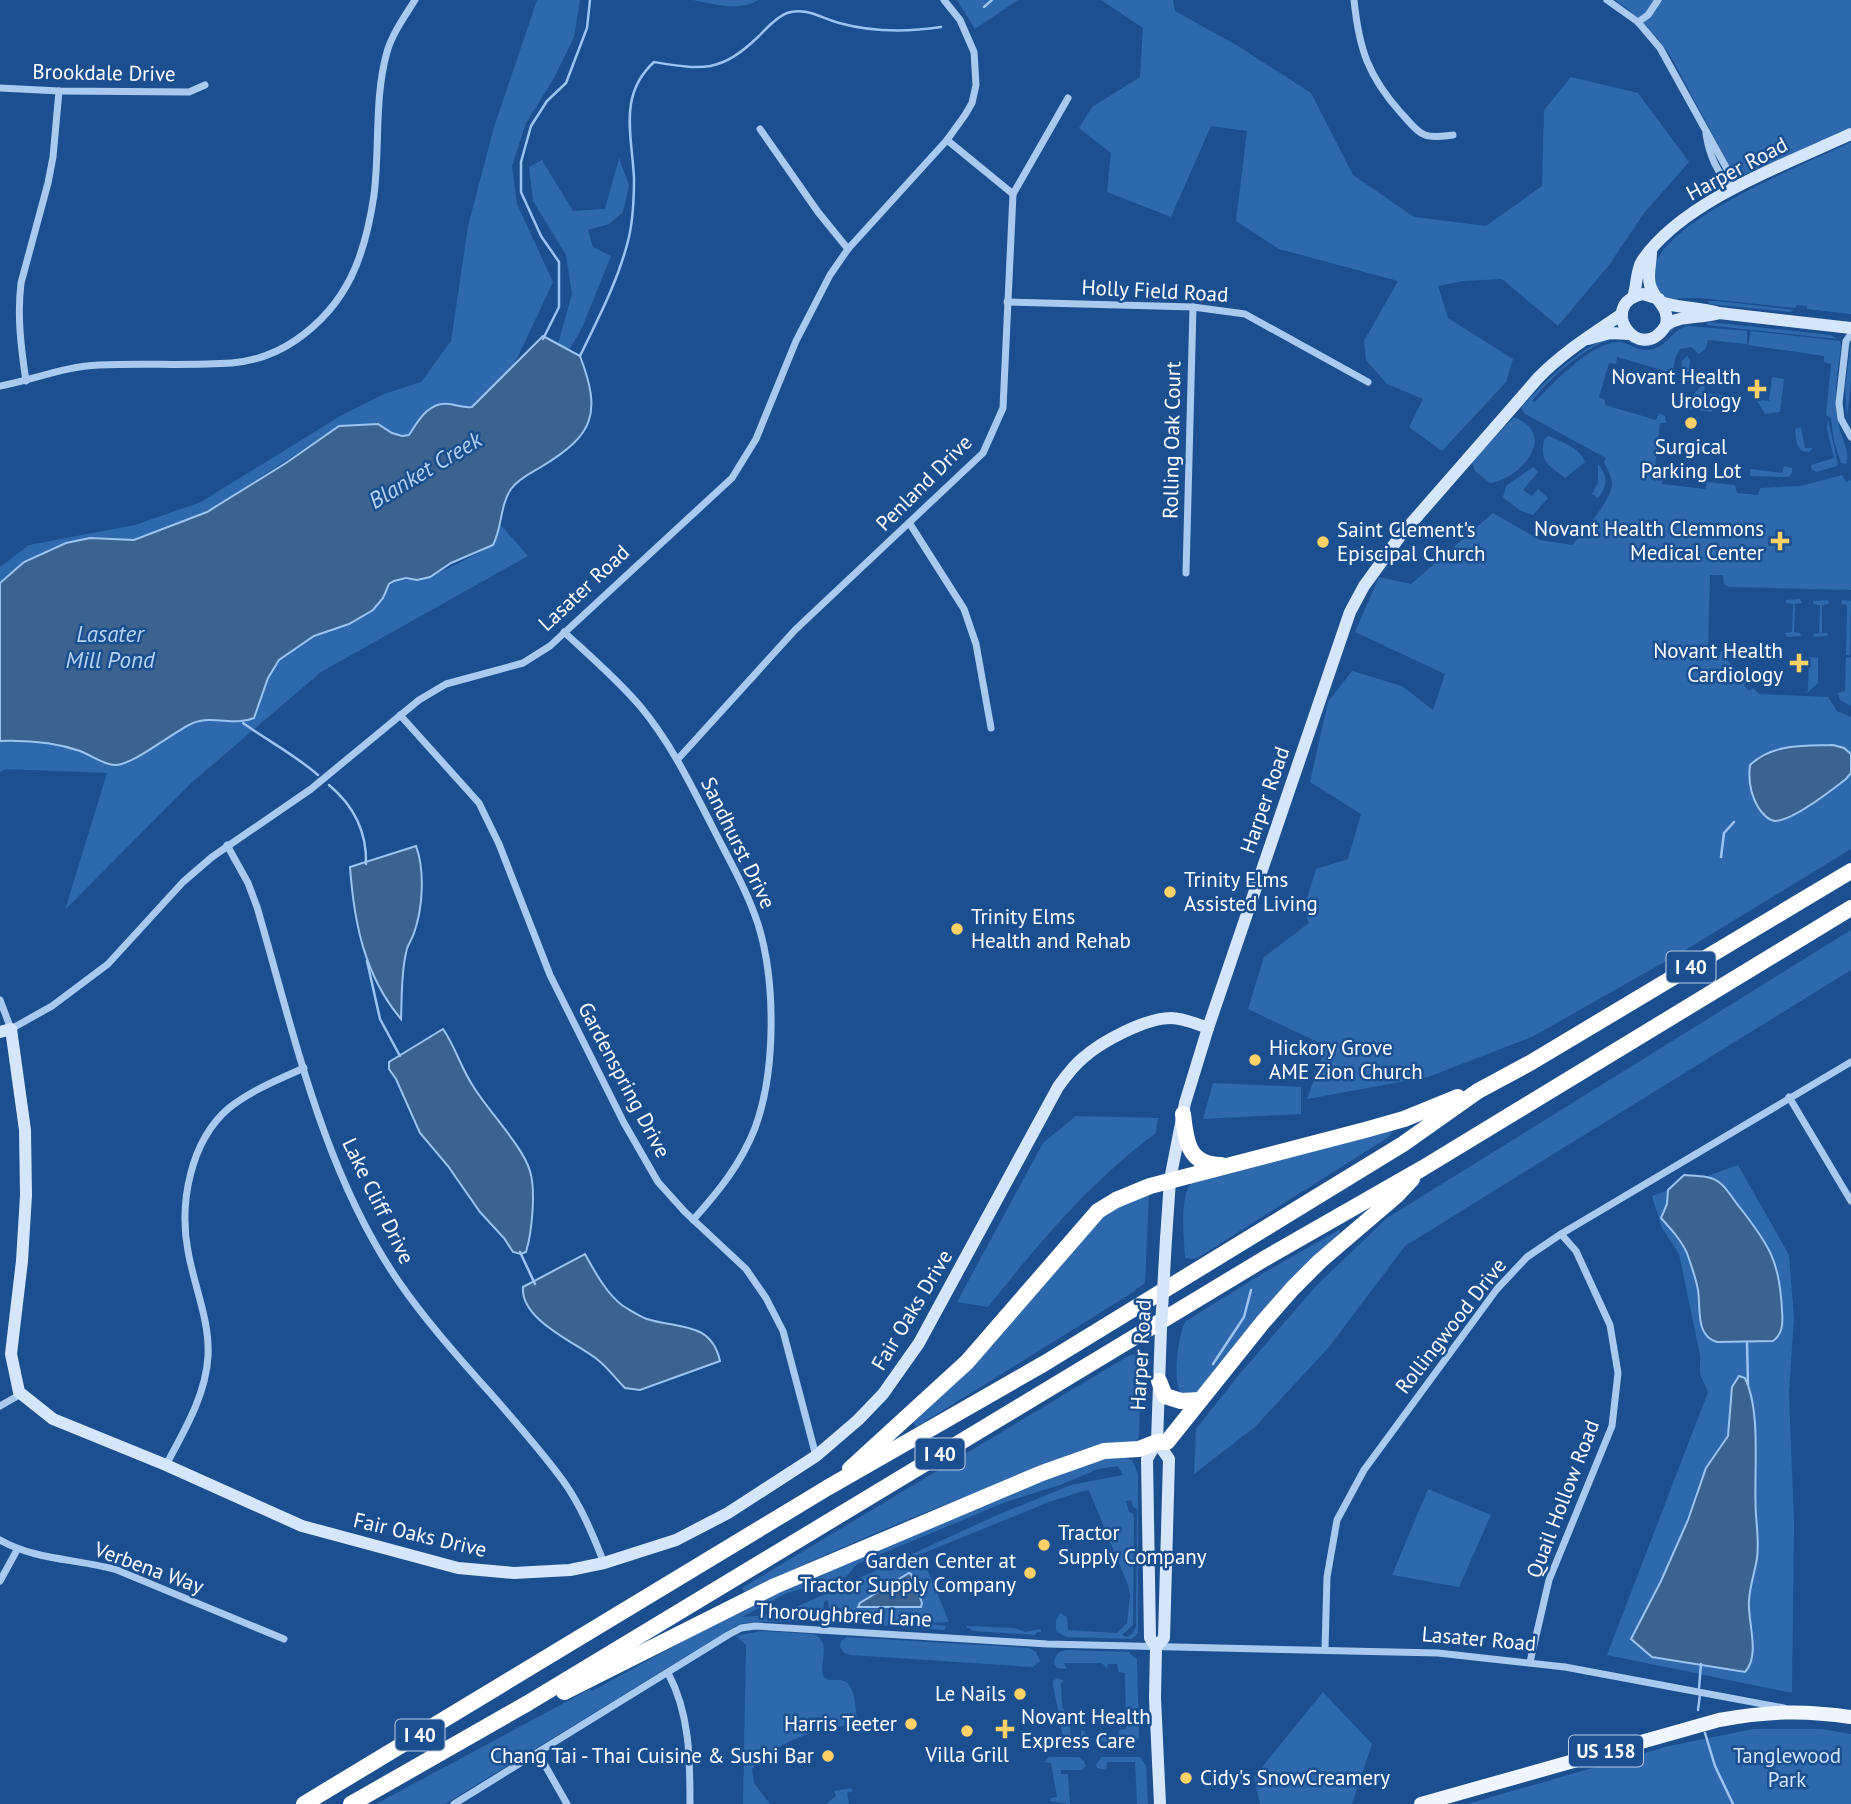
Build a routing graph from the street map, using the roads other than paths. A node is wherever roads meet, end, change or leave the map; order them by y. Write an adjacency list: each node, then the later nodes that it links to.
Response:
1 (415, 0): 30 (street)
2 (944, 0): 14 (street, Lasater Road)
3 (1354, 0): 13 (street)
4 (1607, 0): 6 (street)
5 (1658, 0): 6 (street)
6 (1638, 22): 15 (street)
7 (205, 85): 9 (street, Brookdale Drive)
8 (0, 88): 9 (street, Brookdale Drive)
9 (59, 91): 30 (street)
10 (1068, 98): 16 (street)
11 (760, 128): 17 (street)
12 (1851, 134): 15 (main road, Harper Road)
13 (1452, 135)
14 (947, 140): 16 (street); 17 (street, Lasater Road)
15 (1732, 190): 18 (main road, Harper Road)
16 (1013, 194): 21 (street, Penland Drive)
17 (848, 249): 37 (street, Lasater Road)
18 (1651, 252): 19 (main road, Harper Road); 20 (main road)
19 (1633, 297): 20 (main road); 24 (main road)
20 (1660, 300): 23 (main road); 25 (main road)
21 (1007, 302): 22 (street, Holly Field Road); 35 (street, Penland Drive)
22 (1193, 307): 31 (street, Holly Field Road); 36 (street, Rolling Oak Court)
23 (1719, 313): 25 (main road); 26 (main road)
24 (1622, 314): 27 (main road); 29 (main road, Harper Road)
25 (1666, 325): 27 (main road)
26 (1851, 328)
27 (1630, 334): 29 (main road, Harper Road)
28 (1851, 334): 34 (street)
29 (1587, 339): 45 (main road, Harper Road)
30 (26, 381): 32 (street)
31 (1368, 382)
32 (0, 386)
33 (1851, 424): 34 (street)
34 (1850, 435)
35 (910, 524): 39 (street); 40 (street, Penland Drive)
36 (1186, 573)
37 (564, 632): 38 (street, Lasater Road); 40 (street, Sandhurst Drive)
38 (400, 715): 41 (street, Lasater Road); 56 (street, Gardenspring Drive)
39 (991, 728)
40 (678, 759): 56 (street, Sandhurst Drive)
41 (227, 845): 46 (street, Lasater Road); 48 (street, Lake Cliff Drive)
42 (1851, 871): 49 (highway, I 40)
43 (1851, 908): 53 (highway, I 40)
44 (0, 1000): 46 (street)
45 (1208, 1028): 51 (main road, Harper Road); 63 (main road, Fair Oaks Drive)
46 (6, 1030): 59 (main road)
47 (1851, 1062): 50 (street, Rollingwood Drive)
48 (304, 1068): 64 (street); 68 (street, Lake Cliff Drive)
49 (1478, 1091): 52 (highway); 65 (highway, I 40)
50 (1789, 1097): 55 (street); 57 (street, Rollingwood Drive)
51 (1183, 1114): 52 (highway); 54 (main road, Harper Road)
52 (1223, 1165): 54 (highway)
53 (1423, 1168): 60 (highway); 75 (highway, I 40)
54 (1170, 1180): 58 (main road, Harper Road, bridge); 65 (highway)
55 (1851, 1201)
56 (693, 1220): 63 (street, Gardenspring Drive)
57 (1561, 1234): 72 (street, Rollingwood Drive); 73 (street, Quail Hollow Road)
58 (1159, 1381): 60 (highway); 62 (main road, Harper Road)
59 (21, 1394): 61 (street); 64 (main road, Fair Oaks Drive)
60 (1199, 1400): 62 (highway)
61 (0, 1406)
62 (1157, 1442): 71 (main road, Harper Road); 71 (main road, Harper Road); 75 (highway)
63 (817, 1456): 68 (main road, Fair Oaks Drive)
64 (166, 1465): 68 (main road, Fair Oaks Drive)
65 (827, 1488): 79 (highway, I 40)
66 (0, 1540): 67 (street, Verbena Way)
67 (17, 1550): 69 (street); 70 (street, Verbena Way)
68 (604, 1563)
69 (0, 1581)
70 (284, 1639)
71 (1156, 1647): 72 (street, Lasater Road); 74 (street, Thoroughbred Lane); 84 (main road, Harper Road)
72 (1325, 1649): 73 (street, Lasater Road)
73 (1530, 1662): 76 (street, Lasater Road)
74 (668, 1673): 78 (street, Thoroughbred Lane); 83 (street)
75 (528, 1703): 80 (highway, I 40)
76 (1793, 1711): 77 (main road, US 158); 85 (main road, US 158)
77 (1851, 1717)
78 (538, 1753): 81 (street, Thoroughbred Lane); 82 (street)
79 (304, 1804)
80 (351, 1804)
81 (454, 1804)
82 (567, 1804)
83 (690, 1804)
84 (1160, 1804)
85 (1421, 1804)

